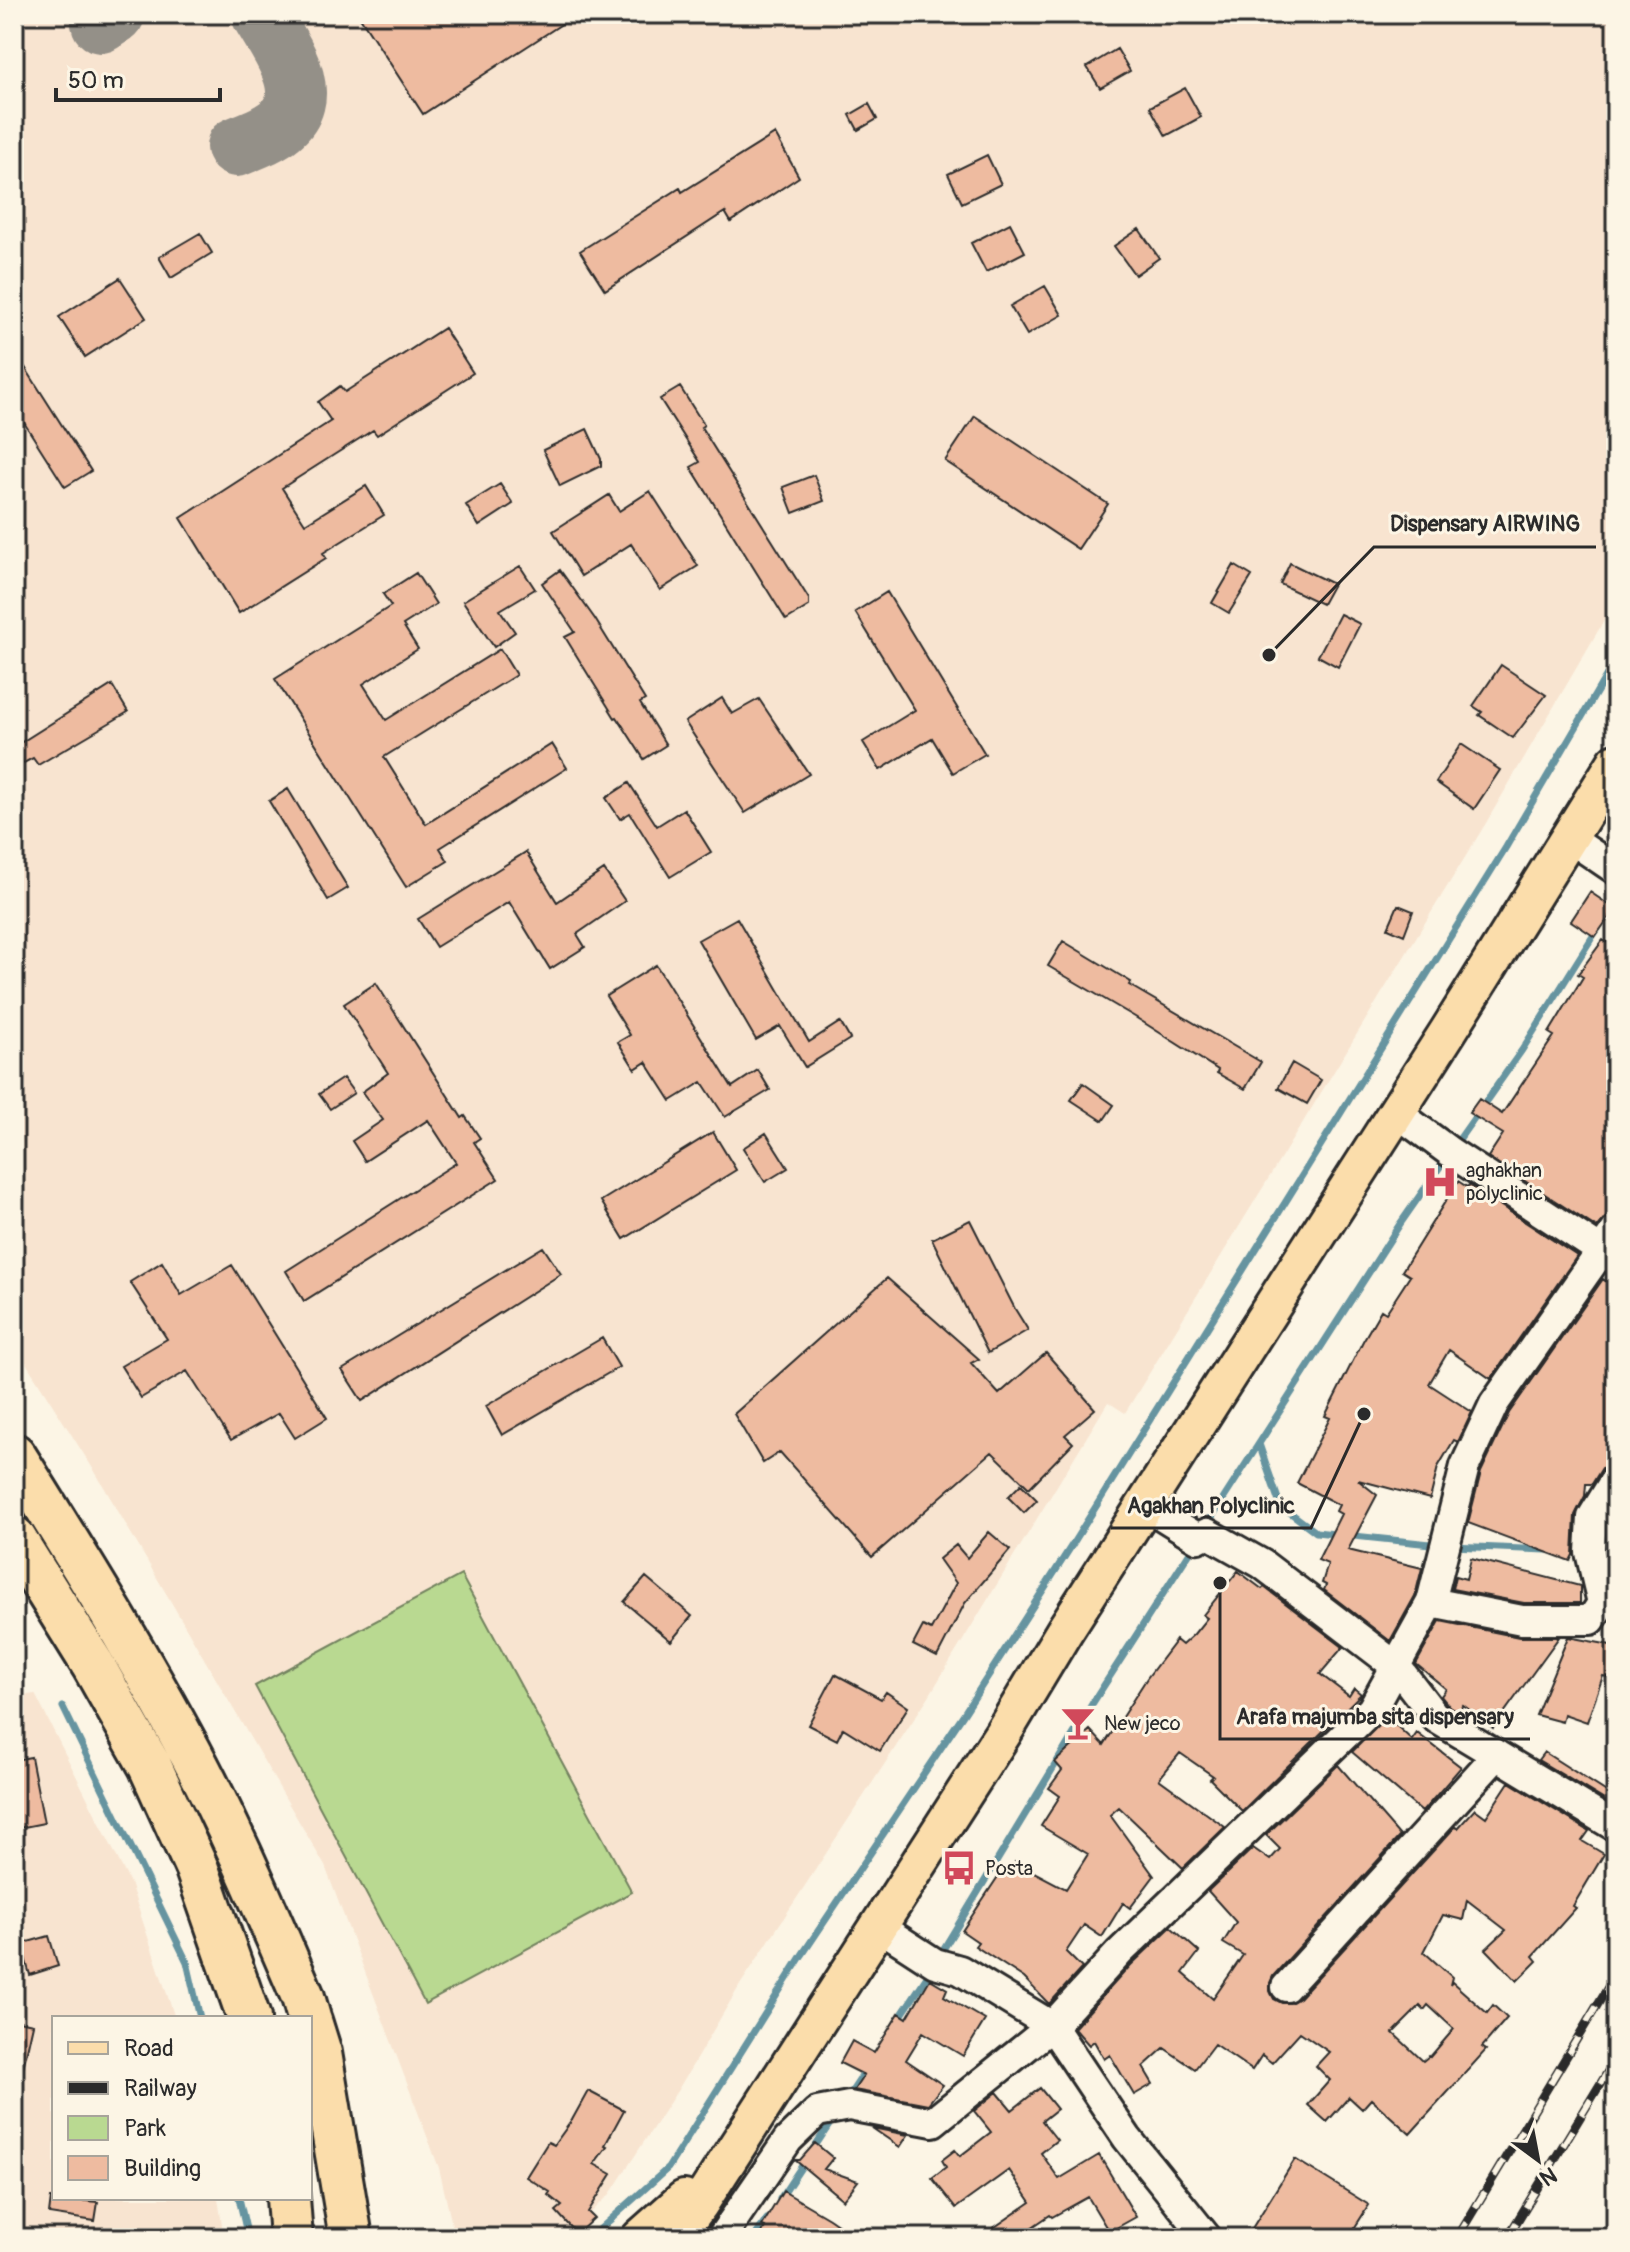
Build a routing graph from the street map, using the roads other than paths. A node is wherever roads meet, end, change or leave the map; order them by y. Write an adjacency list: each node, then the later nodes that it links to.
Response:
1 (1616, 762): 2 (main road)
2 (1569, 838): 3 (street); 4 (main road)
3 (1616, 870)
4 (1396, 1112): 5 (street); 8 (main road)
5 (1611, 1247): 10 (street)
6 (14, 1455): 17 (highway)
7 (1616, 1478): 10 (street)
8 (1145, 1505): 11 (street); 14 (main road)
9 (14, 1538): 16 (highway)
10 (1431, 1602): 11 (street)
11 (1397, 1667): 12 (street); 19 (street)
12 (1497, 1755): 13 (street); 15 (street)
13 (1616, 1827)
14 (878, 1926): 19 (street); 20 (main road)
15 (1286, 1987)
16 (248, 2016)
17 (309, 2016)
18 (312, 2026): 22 (highway)
19 (1052, 2026): 26 (street); 27 (street)
20 (739, 2144): 24 (main road); 25 (main road)
21 (288, 2200): 23 (highway)
22 (352, 2231)
23 (291, 2238)
24 (640, 2238)
25 (674, 2238)
26 (721, 2238)
27 (1207, 2238)

